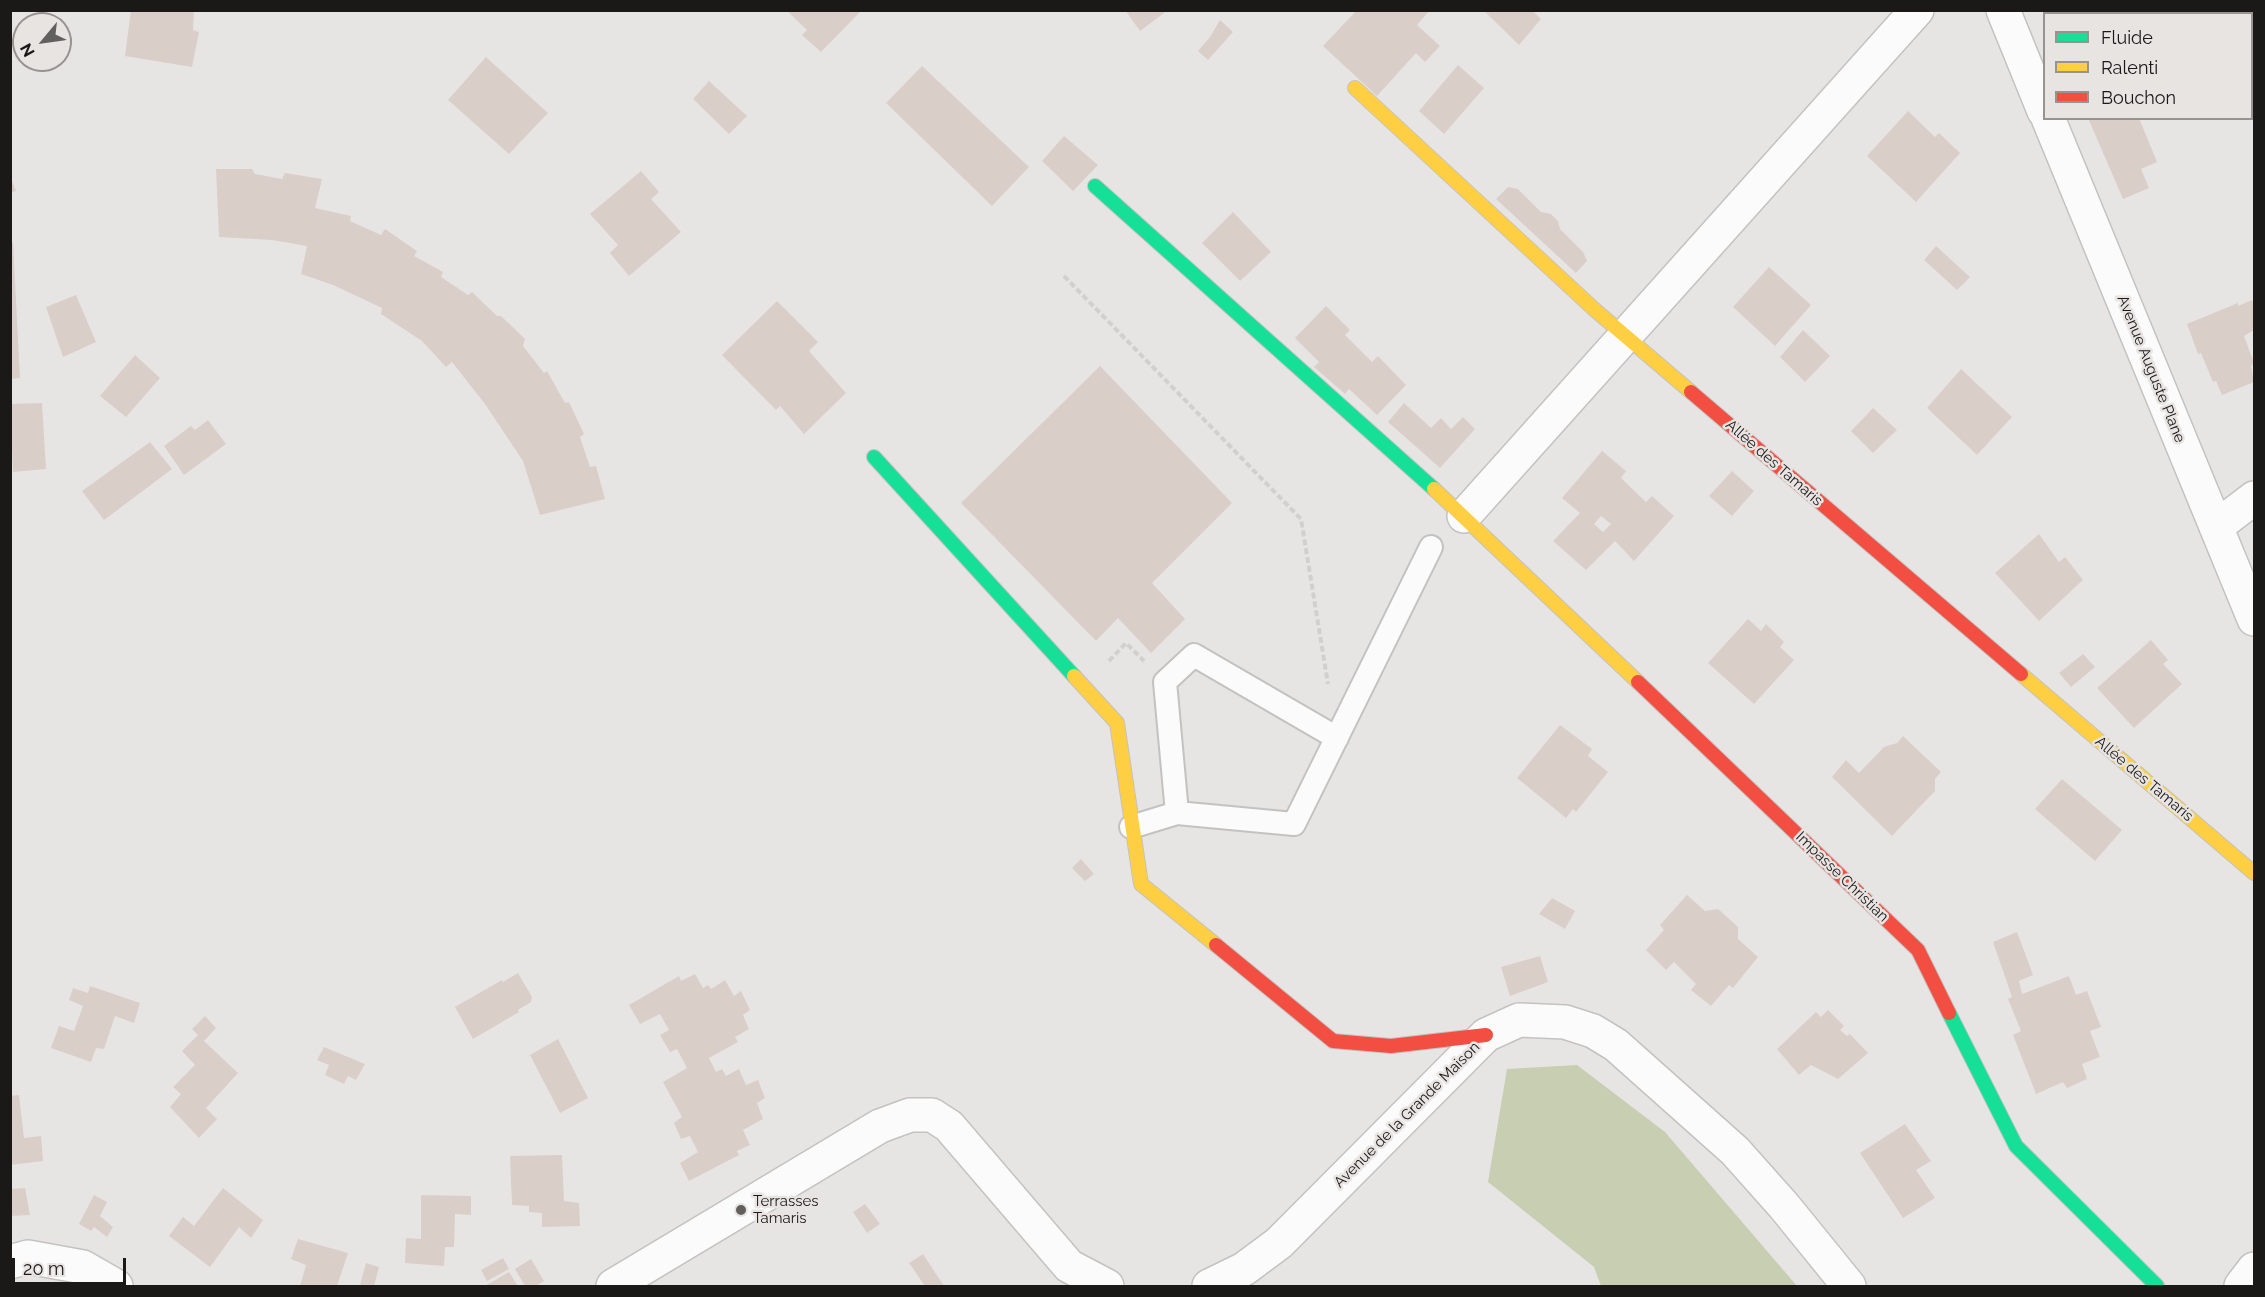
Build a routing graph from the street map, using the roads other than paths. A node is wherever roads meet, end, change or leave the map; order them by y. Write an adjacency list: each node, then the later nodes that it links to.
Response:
1 (1917, 10): 7 (street)
2 (2003, 10): 4 (street)
3 (1355, 88): 7 (street, Allée des Tamaris)
4 (2043, 109)
5 (2049, 120): 11 (street, Avenue Auguste Plane)
6 (1095, 186): 10 (street, Impasse Christian)
7 (1626, 336): 10 (street); 17 (street, Allée des Tamaris)
8 (874, 457): 16 (street)
9 (2254, 498): 11 (street)
10 (1464, 516): 26 (street, Impasse Christian)
11 (2216, 526): 13 (street, Avenue Auguste Plane)
12 (1431, 547): 14 (lane)
13 (2254, 619)
14 (1337, 738): 15 (lane); 15 (lane)
15 (1177, 813): 16 (lane)
16 (1131, 827): 18 (street)
17 (2254, 873)
18 (1486, 1035): 24 (street, Avenue de la Grande Maison); 25 (street, Avenue de la Grande Maison)
19 (10, 1262): 21 (street)
20 (2254, 1269): 27 (street)
21 (116, 1287)
22 (613, 1287): 23 (street)
23 (1107, 1287)
24 (1209, 1287)
25 (1849, 1287)
26 (2157, 1287)
27 (2241, 1287)

